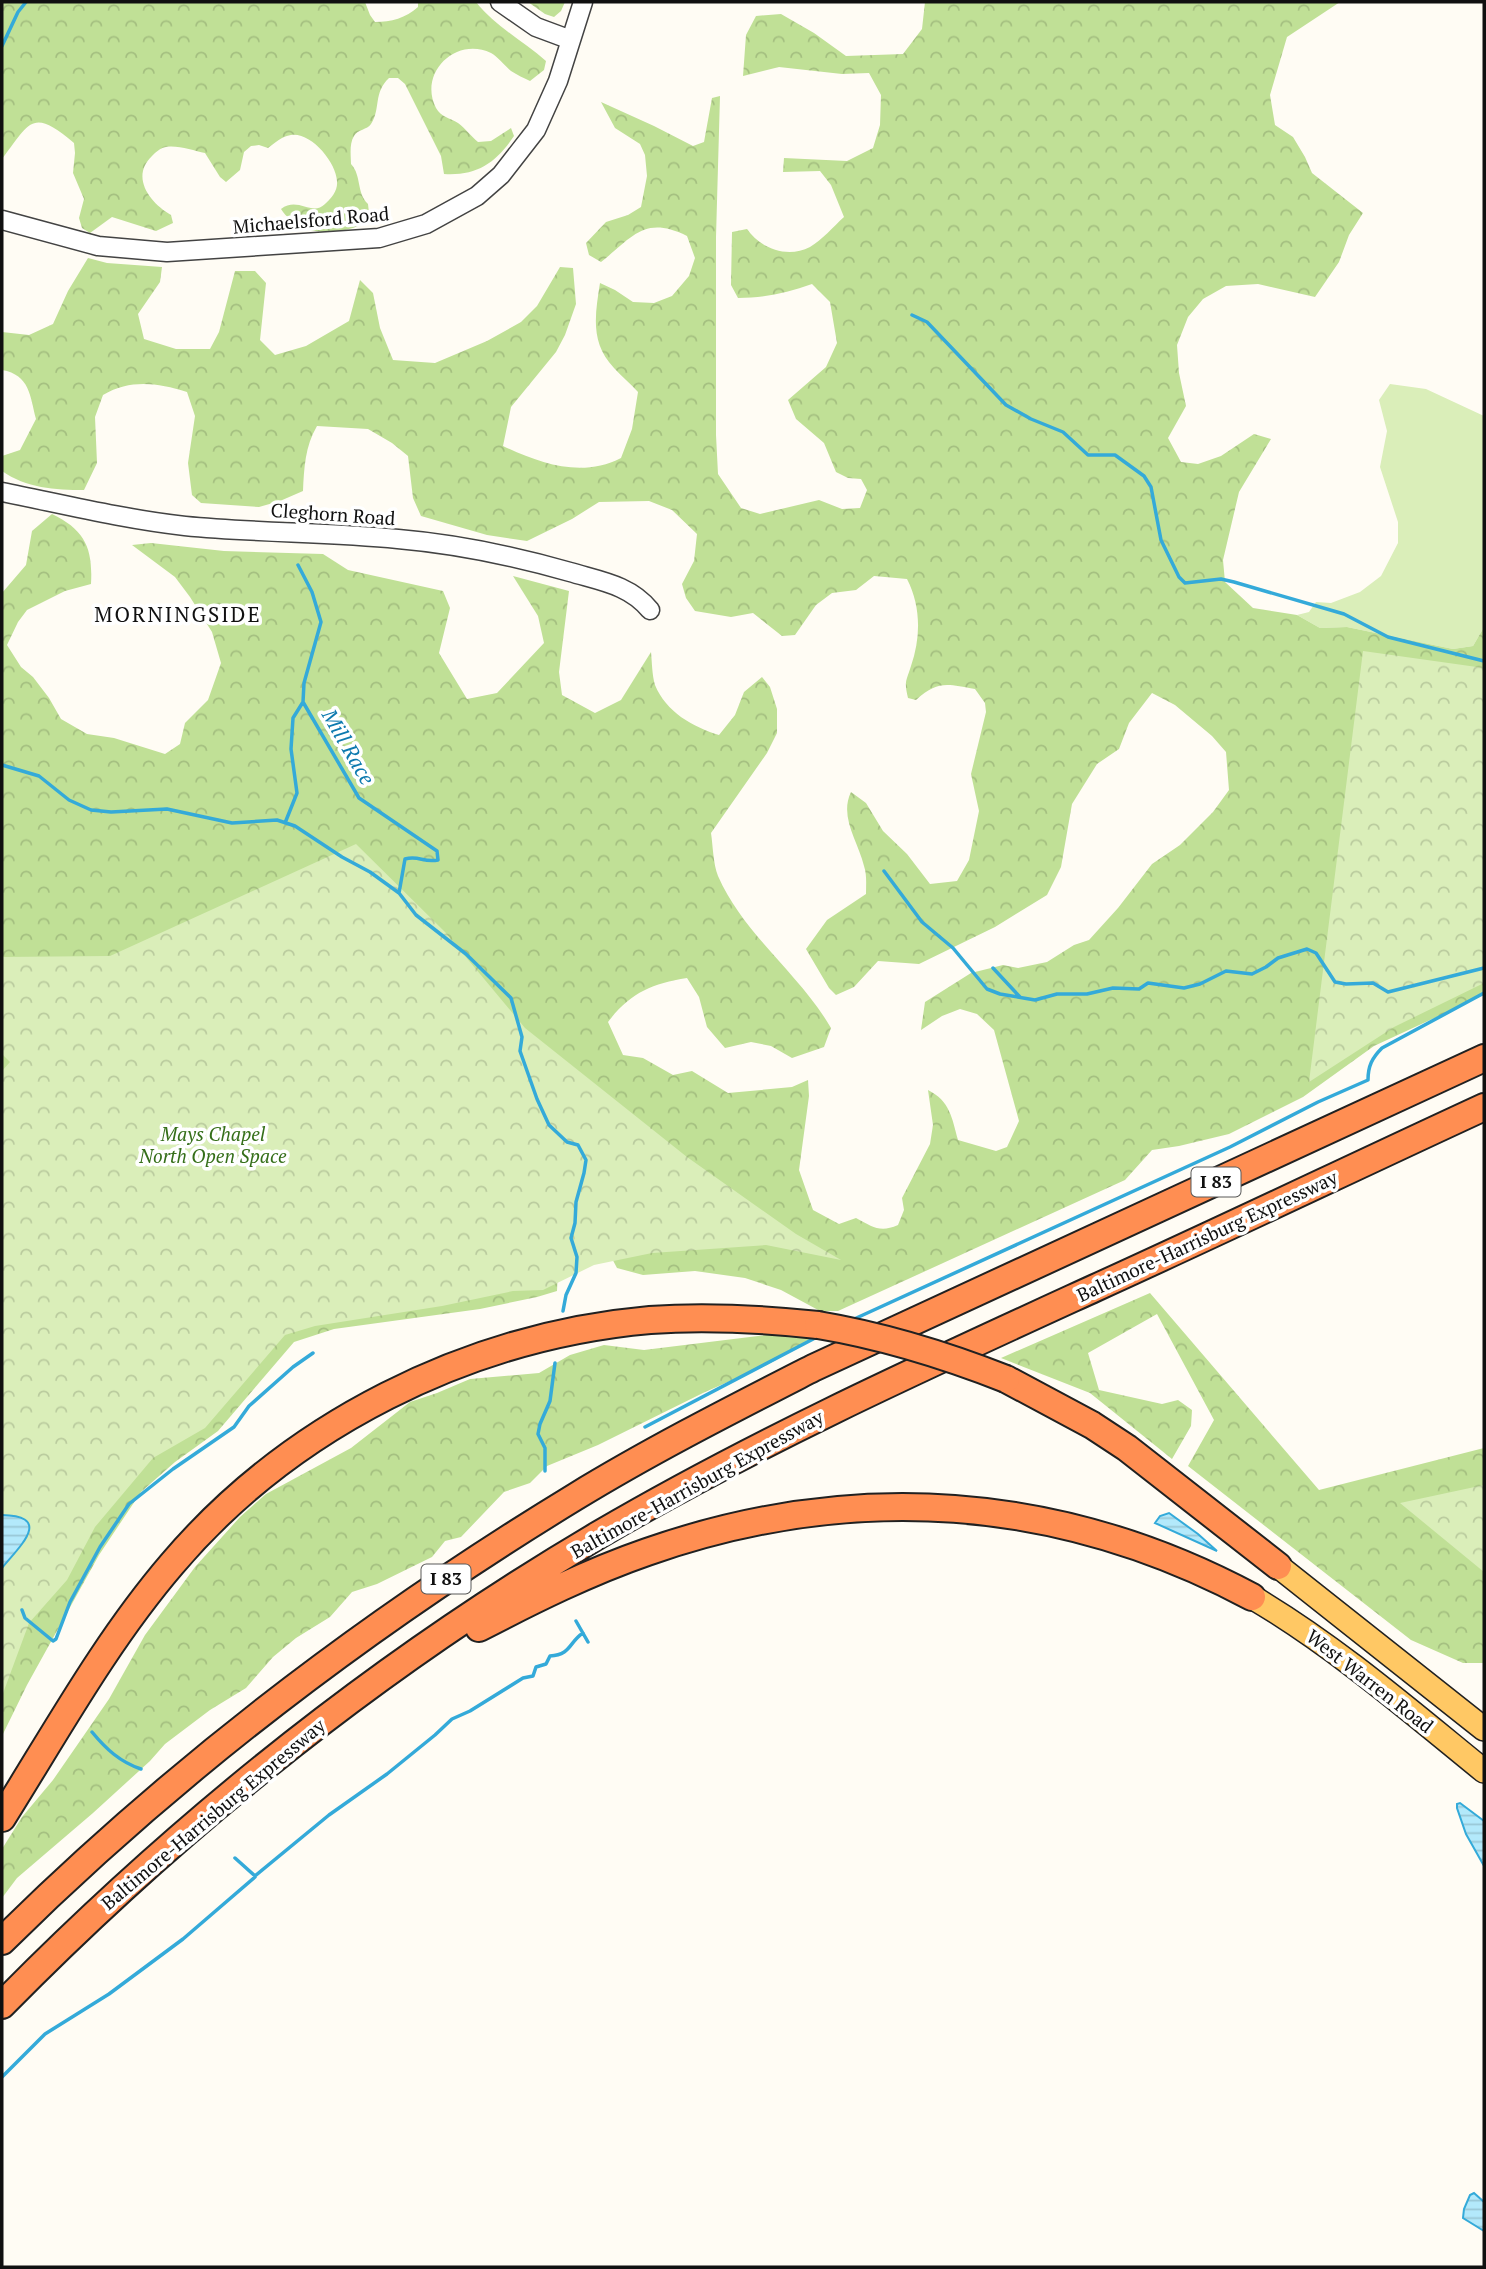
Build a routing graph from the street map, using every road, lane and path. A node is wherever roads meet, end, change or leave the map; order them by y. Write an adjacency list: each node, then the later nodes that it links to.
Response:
1 (500, 2): 3 (street)
2 (583, 2): 3 (street, Michaelsford Road)
3 (571, 40): 4 (street, Michaelsford Road)
4 (2, 220)
5 (2, 492): 6 (street, Cleghorn Road)
6 (650, 610)
7 (1484, 1058): 15 (highway, I 83)
8 (1484, 1107): 11 (highway, Baltimore-Harrisburg Expressway / I 83)
9 (1278, 1566): 12 (main road, West Warren Road); 14 (highway, bridge)
10 (1252, 1597): 11 (highway); 13 (main road, West Warren Road)
11 (383, 1676): 16 (highway, Baltimore-Harrisburg Expressway / I 83)
12 (1484, 1729)
13 (1484, 1771)
14 (2, 1818)
15 (2, 1941)
16 (2, 2004)

